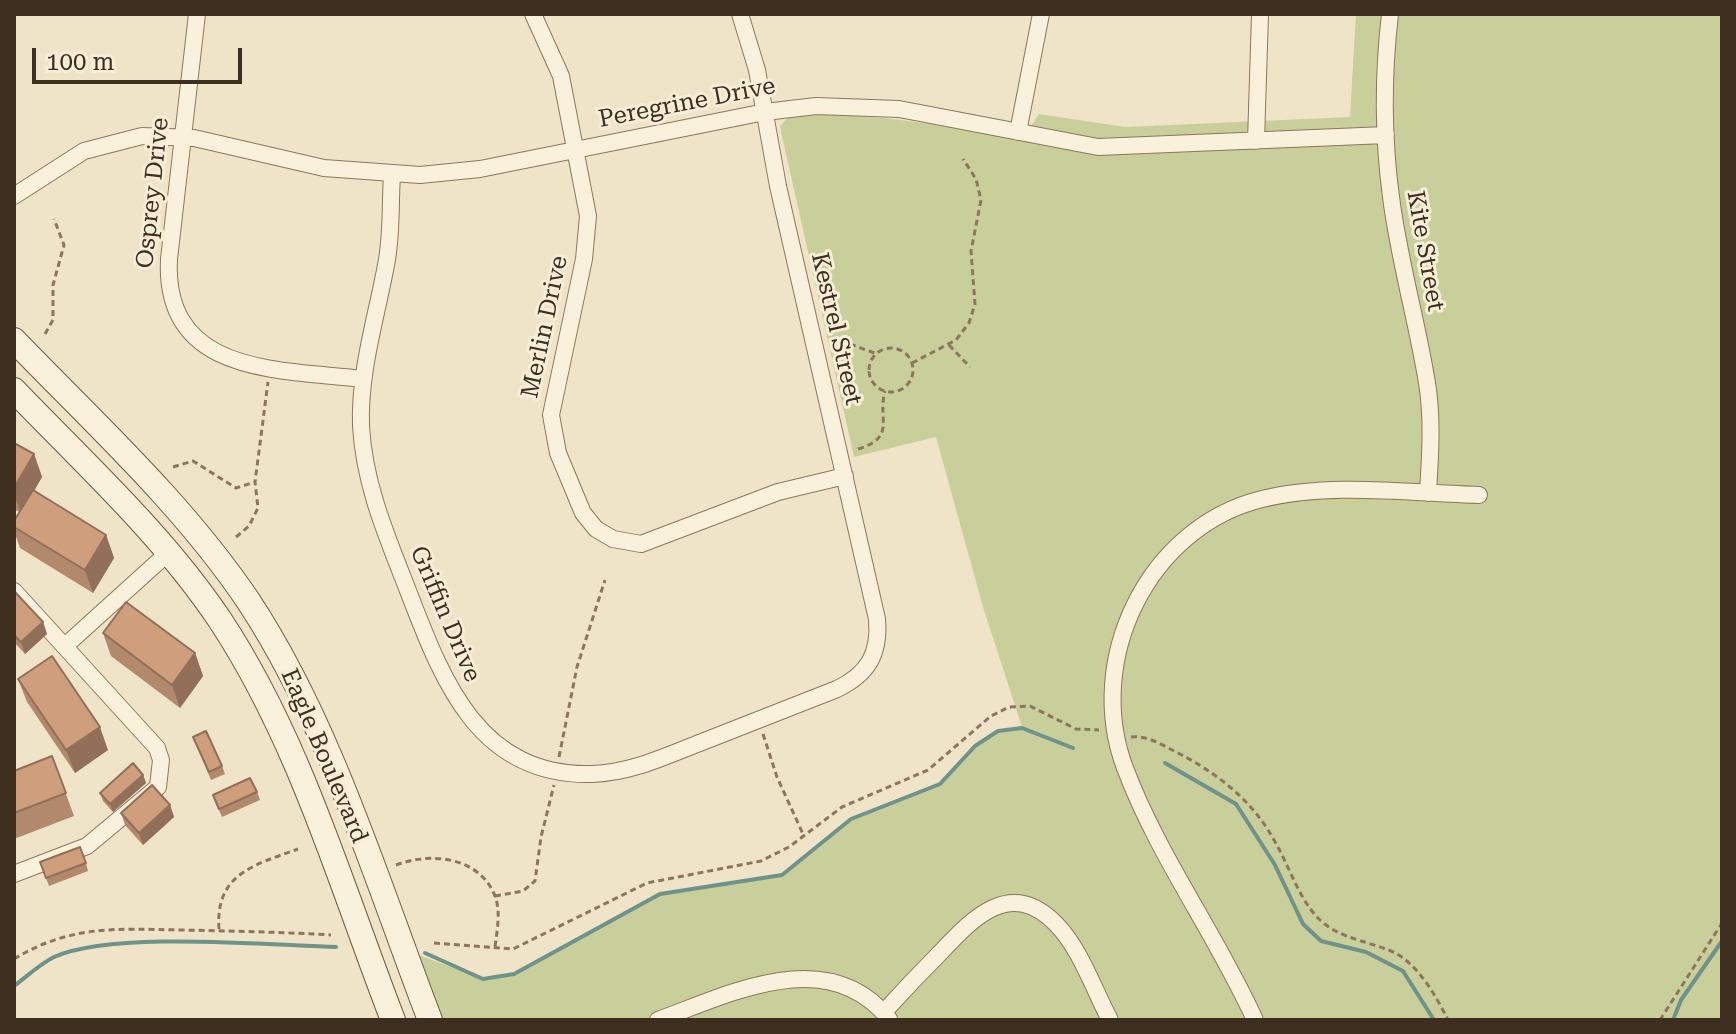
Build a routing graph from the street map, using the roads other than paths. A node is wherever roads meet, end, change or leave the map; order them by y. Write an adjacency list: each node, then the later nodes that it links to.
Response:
1 (197, 14): 10 (street, Osprey Drive)
2 (533, 14): 12 (street, Merlin Drive)
3 (740, 14): 7 (street, Kestrel Street)
4 (1041, 14): 8 (street)
5 (1260, 14): 11 (street)
6 (1390, 14): 9 (street, Kite Street)
7 (765, 112): 8 (street, Peregrine Drive); 12 (street, Peregrine Drive); 18 (street, Kestrel Street)
8 (1018, 132): 11 (street, Peregrine Drive)
9 (1386, 135): 11 (street, Peregrine Drive); 19 (street, Kite Street)
10 (182, 137): 13 (street, Peregrine Drive); 14 (street, Peregrine Drive); 16 (street, Osprey Drive)
11 (1256, 141)
12 (576, 149): 13 (street, Peregrine Drive); 18 (street, Merlin Drive)
13 (392, 175): 16 (street, Griffin Drive)
14 (14, 196)
15 (14, 340): 28 (street, Eagle Boulevard)
16 (363, 379): 24 (street, Griffin Drive)
17 (14, 390): 21 (street, Eagle Boulevard)
18 (845, 476): 24 (street, Kestrel Street)
19 (1428, 493): 20 (street); 31 (street)
20 (1479, 495)
21 (169, 552): 23 (street); 27 (street, Eagle Boulevard)
22 (14, 591): 23 (street)
23 (65, 646): 25 (street)
24 (875, 656)
25 (14, 874)
26 (887, 1016): 29 (street); 30 (street)
27 (393, 1020)
28 (430, 1020)
29 (658, 1020)
30 (1110, 1020)
31 (1255, 1020)

